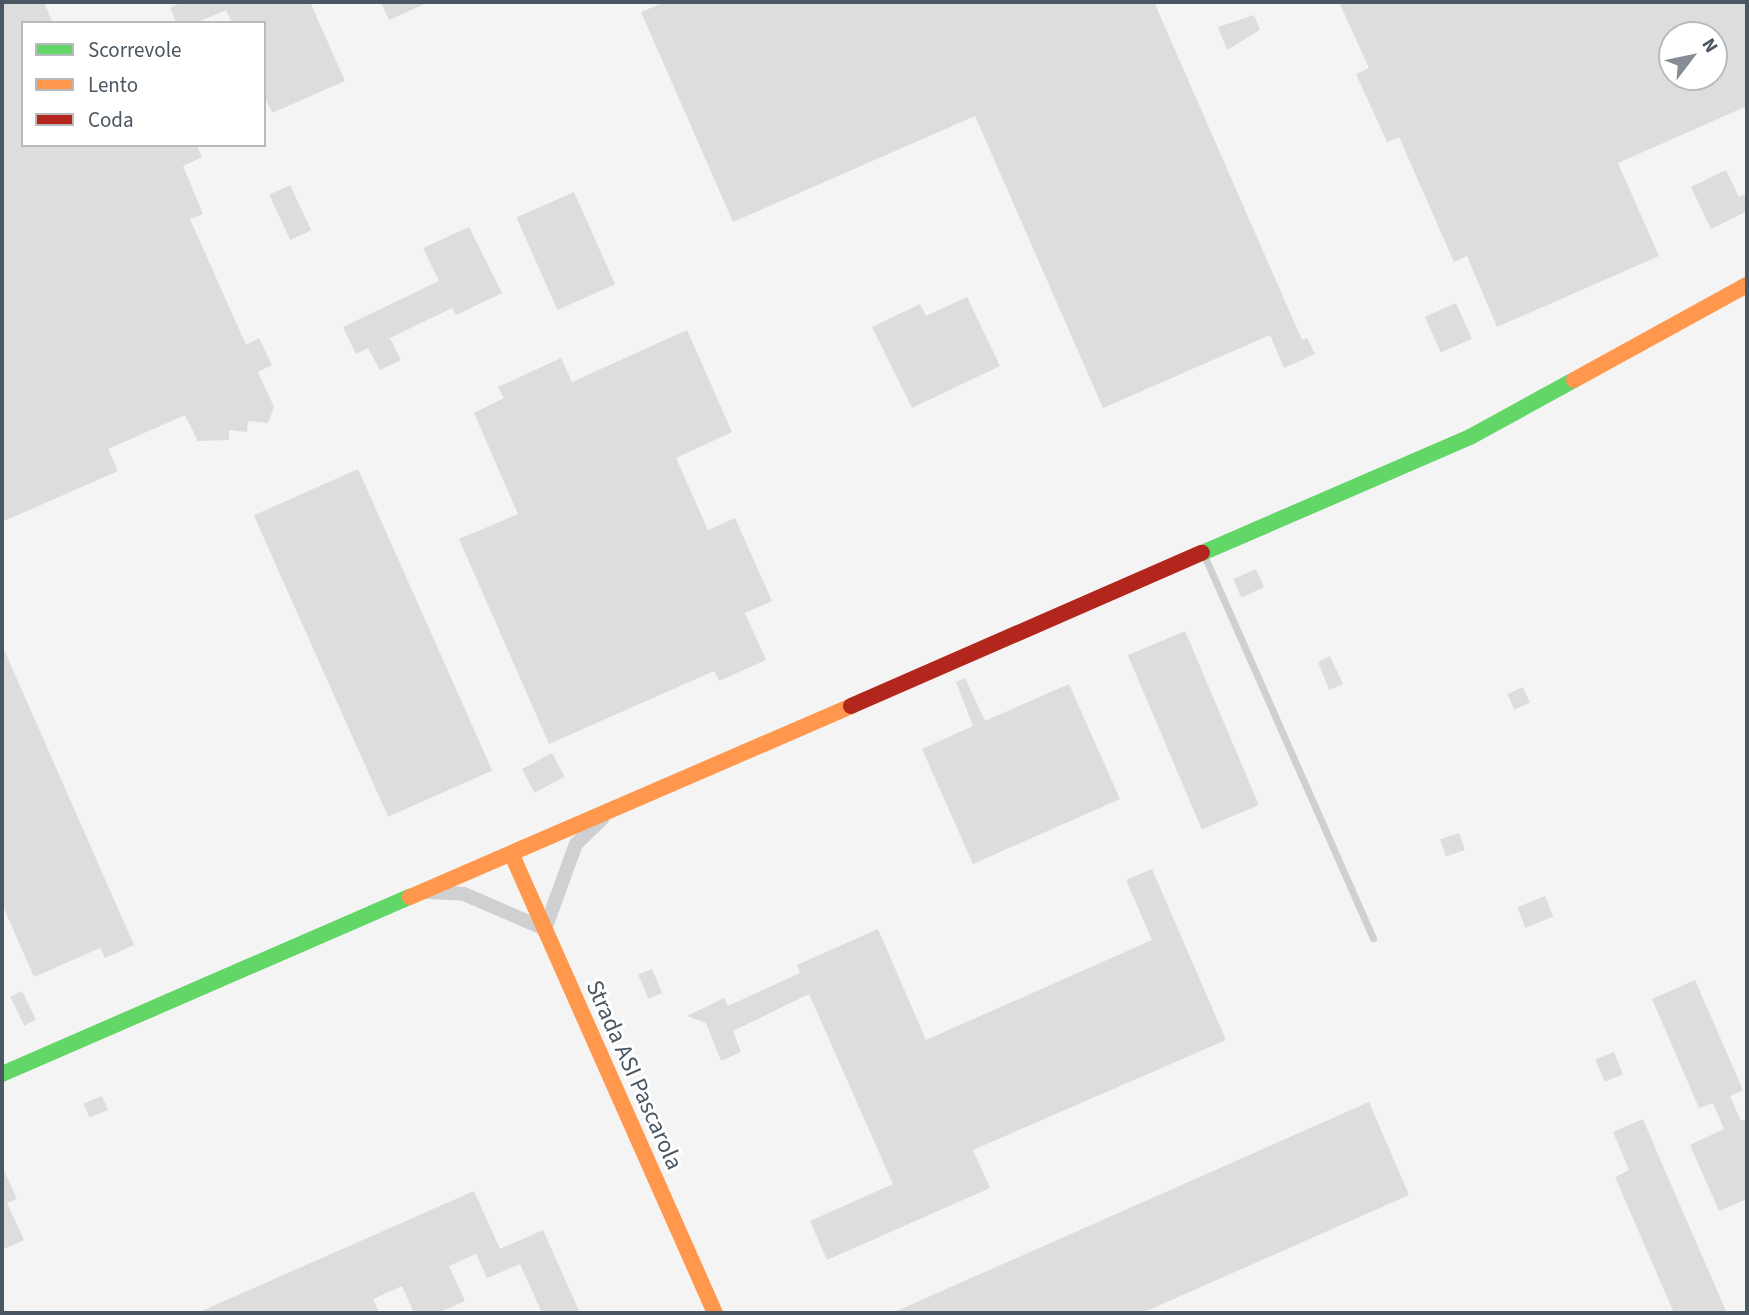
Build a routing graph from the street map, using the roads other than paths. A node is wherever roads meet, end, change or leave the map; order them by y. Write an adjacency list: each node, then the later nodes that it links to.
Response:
1 (1747, 285): 2 (street)
2 (1204, 554): 3 (street); 7 (lane)
3 (608, 814): 4 (street); 6 (street)
4 (512, 855): 5 (street); 6 (street, Strada ASI Pascarola)
5 (427, 892): 6 (street); 8 (street)
6 (545, 929): 9 (street, Strada ASI Pascarola)
7 (1373, 938)
8 (2, 1074)
9 (715, 1313)

